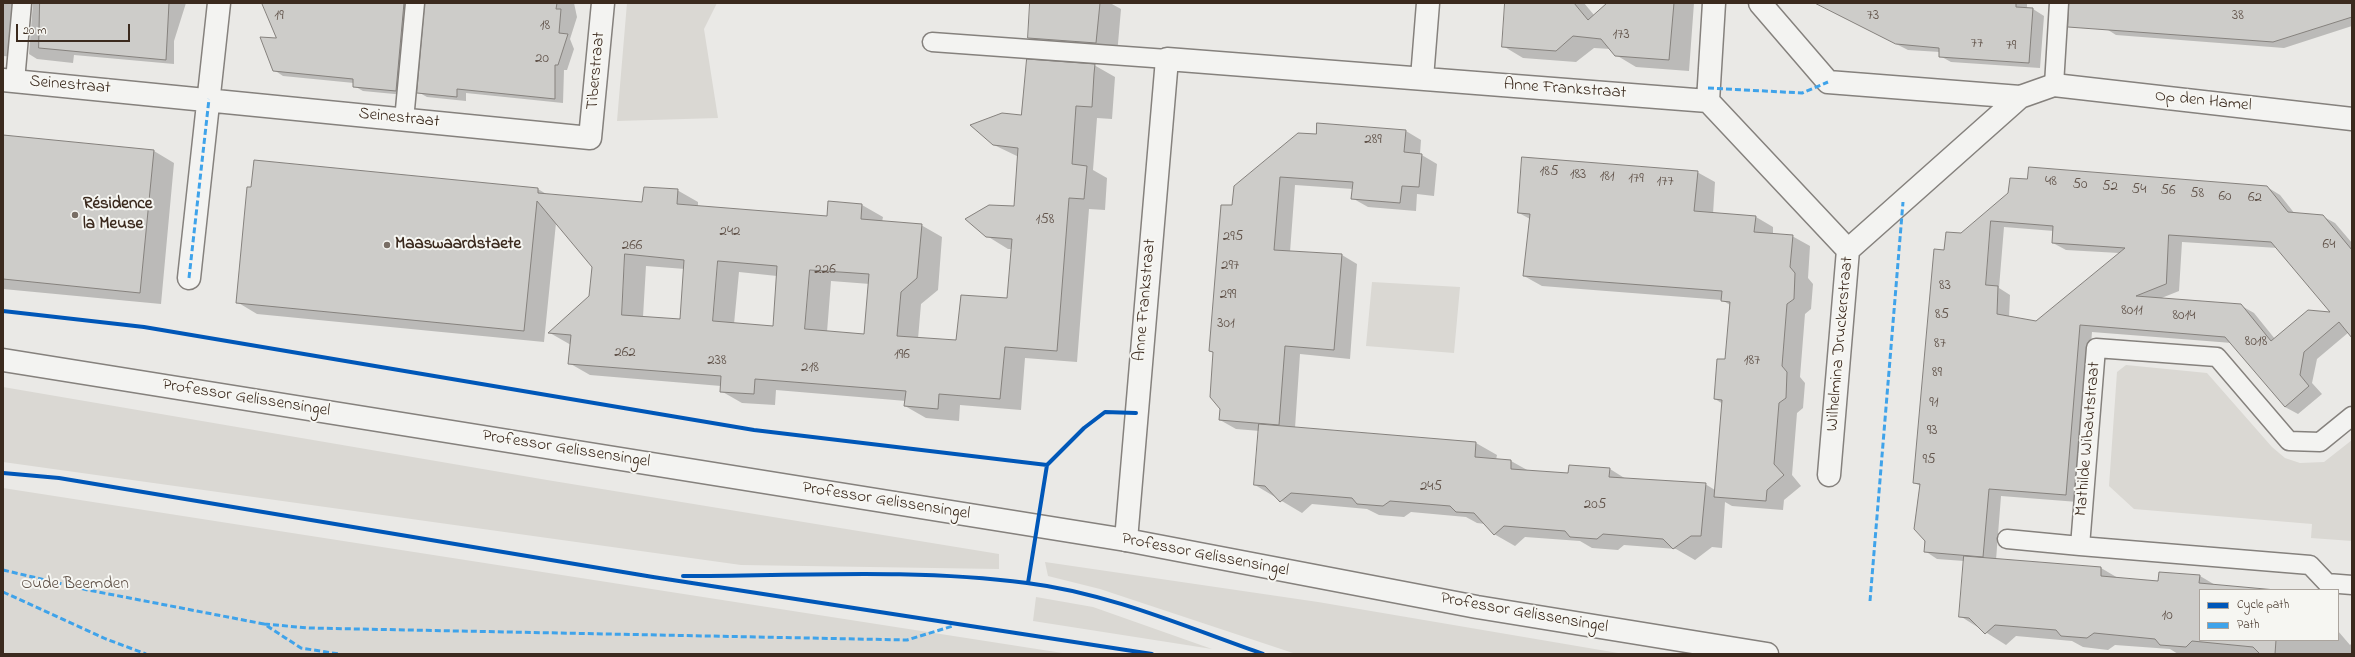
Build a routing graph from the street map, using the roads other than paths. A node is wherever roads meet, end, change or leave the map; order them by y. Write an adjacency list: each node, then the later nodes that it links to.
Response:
1 (22, 3): 12 (lane)
2 (219, 3): 15 (street)
3 (415, 3): 18 (lane)
4 (603, 3): 19 (street, Tiberstraat)
5 (1428, 3): 11 (street)
6 (1714, 3): 16 (street)
7 (1760, 3): 14 (street, Wilhelmina Druckerstraat)
8 (2059, 3): 13 (lane)
9 (932, 42): 10 (lane, Anne Frankstraat)
10 (1167, 59): 11 (street, Anne Frankstraat); 26 (street, Anne Frankstraat)
11 (1422, 78): 16 (street, Anne Frankstraat)
12 (9, 81): 15 (street, Seinestraat)
13 (2054, 85): 14 (street, Wilhelmina Druckerstraat); 17 (street, Op den Hamel)
14 (2020, 97): 20 (street, Wilhelmina Druckerstraat)
15 (208, 99): 18 (street, Seinestraat); 21 (street)
16 (1708, 101): 20 (street)
17 (2352, 119)
18 (404, 120): 19 (street, Seinestraat)
19 (590, 138)
20 (1848, 250): 24 (street, Wilhelmina Druckerstraat)
21 (189, 278)
22 (3, 360): 26 (street, Professor Gelissensingel)
23 (2352, 416): 27 (lane, Mathilde Wibautstraat)
24 (1829, 475)
25 (2007, 539): 27 (lane)
26 (1126, 540): 29 (street, Professor Gelissensingel)
27 (2080, 546): 28 (lane)
28 (2352, 585)
29 (1767, 654)

